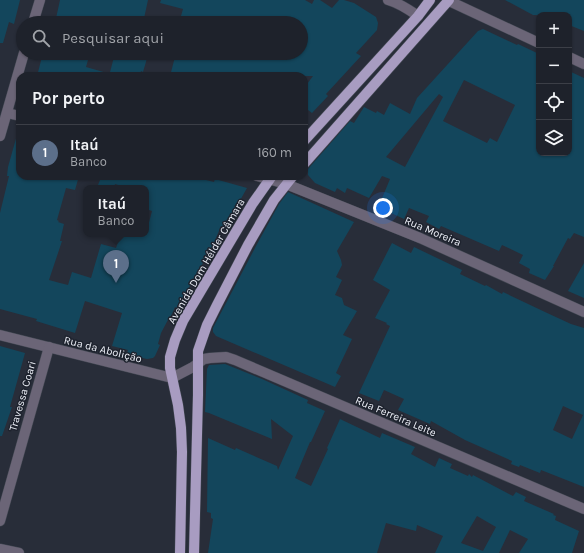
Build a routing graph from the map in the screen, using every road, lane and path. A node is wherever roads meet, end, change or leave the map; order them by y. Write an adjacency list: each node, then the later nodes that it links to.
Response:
1 (40, 0): 5 (street)
2 (388, 0): 6 (street)
3 (430, 0): 6 (main road)
4 (449, 0): 7 (street); 17 (main road)
5 (35, 16)
6 (418, 16): 16 (main road)
7 (536, 42)
8 (572, 58): 10 (street)
9 (22, 60): 11 (street)
10 (584, 64)
11 (19, 72)
12 (16, 81): 13 (street)
13 (7, 113): 14 (street); 15 (street)
14 (16, 115)
15 (0, 136)
16 (308, 137)
17 (308, 159)
18 (270, 180): 26 (main road, Avenida Dom Hélder Câmara)
19 (276, 180): 21 (street, Rua Moreira)
20 (290, 180): 21 (main road)
21 (286, 184): 22 (street, Rua Moreira); 25 (main road)
22 (584, 312)
23 (0, 335): 24 (street, Rua da Abolição)
24 (49, 347): 26 (street, Rua da Abolição); 28 (street, Travessa Coari)
25 (198, 364): 26 (street); 27 (street, Rua Ferreira Leite); 32 (main road)
26 (172, 378): 31 (main road, Avenida Dom Hélder Câmara)
27 (584, 509)
28 (0, 521)
29 (0, 549): 30 (street)
30 (19, 553)
31 (180, 553)
32 (194, 553)

